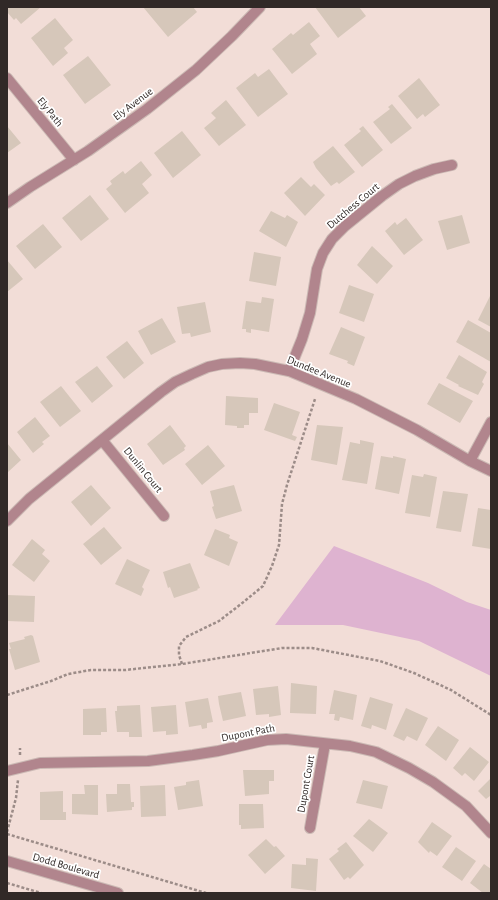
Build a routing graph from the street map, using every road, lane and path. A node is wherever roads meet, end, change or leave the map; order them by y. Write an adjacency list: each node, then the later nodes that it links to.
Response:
1 (260, 7): 2 (street, Ely Avenue)
2 (249, 11): 4 (street, Ely Avenue)
3 (7, 78): 4 (street, Ely Path)
4 (74, 160): 6 (street, Ely Avenue)
5 (452, 165): 7 (street, Dutchess Court)
6 (7, 203)
7 (289, 371): 10 (street, Dundee Avenue); 11 (street, Dundee Avenue)
8 (315, 399): 15 (path)
9 (491, 422): 11 (street)
10 (102, 440): 13 (street, Dunlin Court); 14 (street, Dundee Avenue)
11 (470, 461): 12 (street, Dundee Avenue)
12 (491, 471)
13 (164, 516)
14 (7, 521)
15 (182, 664): 16 (path); 17 (path)
16 (7, 695)
17 (491, 715)
18 (325, 744): 20 (street, Dupont Path); 22 (street, Dupont Court); 24 (street, Dupont Path)
19 (20, 748): 20 (path)
20 (20, 768): 21 (street, Dupont Path); 23 (path)
21 (7, 771)
22 (310, 828)
23 (7, 833): 29 (path)
24 (491, 833)
25 (7, 861): 28 (street, Dodd Boulevard)
26 (7, 883): 27 (path)
27 (41, 893)
28 (118, 893)
29 (206, 893)

